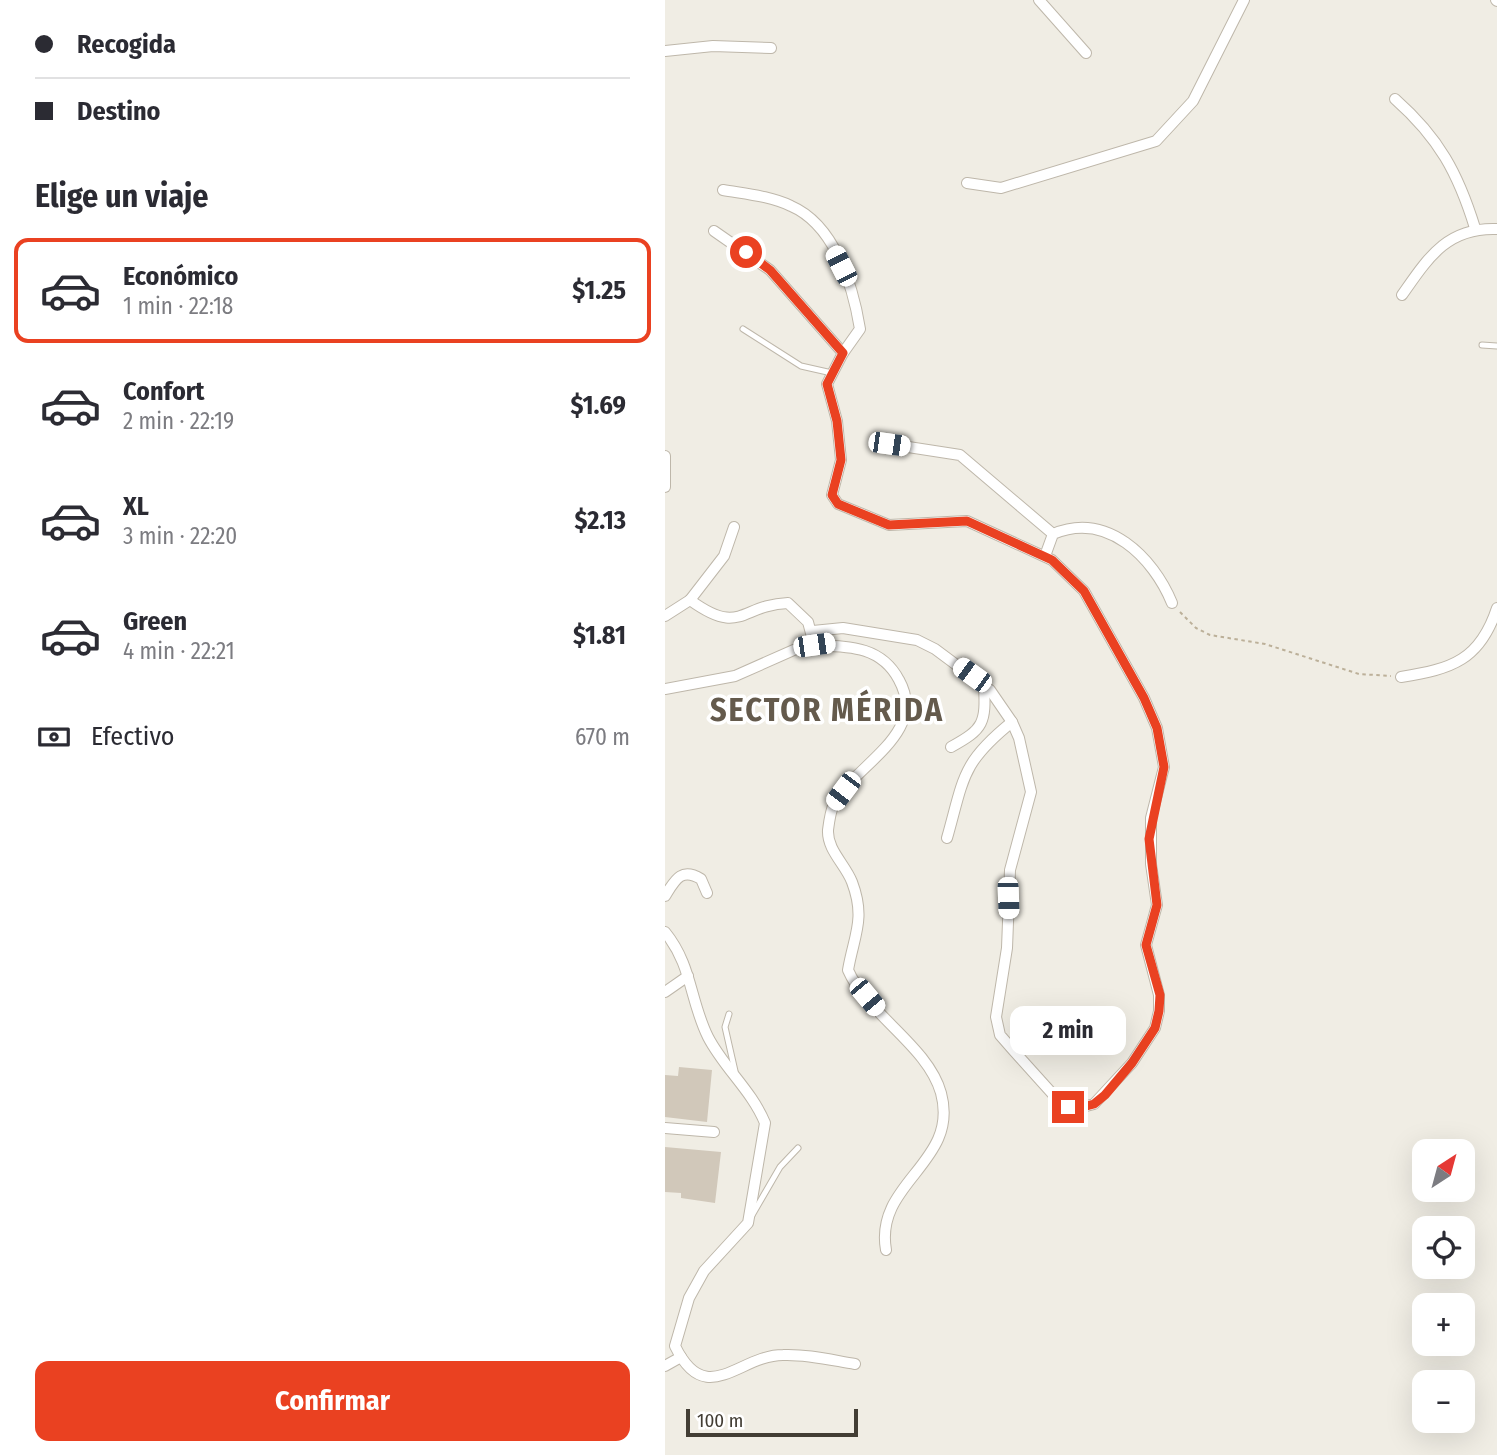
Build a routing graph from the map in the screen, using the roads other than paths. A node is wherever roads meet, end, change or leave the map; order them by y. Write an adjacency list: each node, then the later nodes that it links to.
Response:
1 (1039, 0): 5 (street)
2 (1244, 0): 7 (street)
3 (771, 48): 4 (street)
4 (665, 51)
5 (1086, 53)
6 (1395, 99): 9 (street)
7 (967, 183)
8 (723, 190): 16 (street)
9 (1475, 228): 10 (street); 12 (street)
10 (1497, 229)
11 (714, 231): 16 (street)
12 (1402, 295)
13 (743, 329): 17 (lane)
14 (1482, 345): 15 (lane)
15 (1497, 346)
16 (843, 353): 17 (street)
17 (832, 373): 23 (street)
18 (889, 444): 22 (street)
19 (665, 456): 20 (street)
20 (665, 487)
21 (734, 527): 24 (street)
22 (1053, 534): 23 (street); 25 (street)
23 (1045, 556): 33 (street)
24 (690, 600): 27 (street); 28 (street)
25 (1172, 603)
26 (1497, 608): 30 (street)
27 (665, 616)
28 (813, 631): 29 (street); 31 (street)
29 (805, 645): 32 (street); 47 (street)
30 (1401, 677)
31 (984, 685): 33 (street); 34 (street)
32 (665, 690)
33 (1012, 722): 35 (street)
34 (951, 747)
35 (947, 838)
36 (707, 893): 37 (street)
37 (665, 896)
38 (665, 932): 39 (street)
39 (688, 976): 40 (street); 42 (street)
40 (665, 992)
41 (729, 1014): 42 (lane)
42 (737, 1080): 46 (street)
43 (665, 1128): 44 (street)
44 (714, 1132)
45 (798, 1147): 46 (lane)
46 (748, 1223): 48 (street)
47 (886, 1251)
48 (681, 1357): 49 (street); 50 (street)
49 (855, 1364)
50 (665, 1366)

